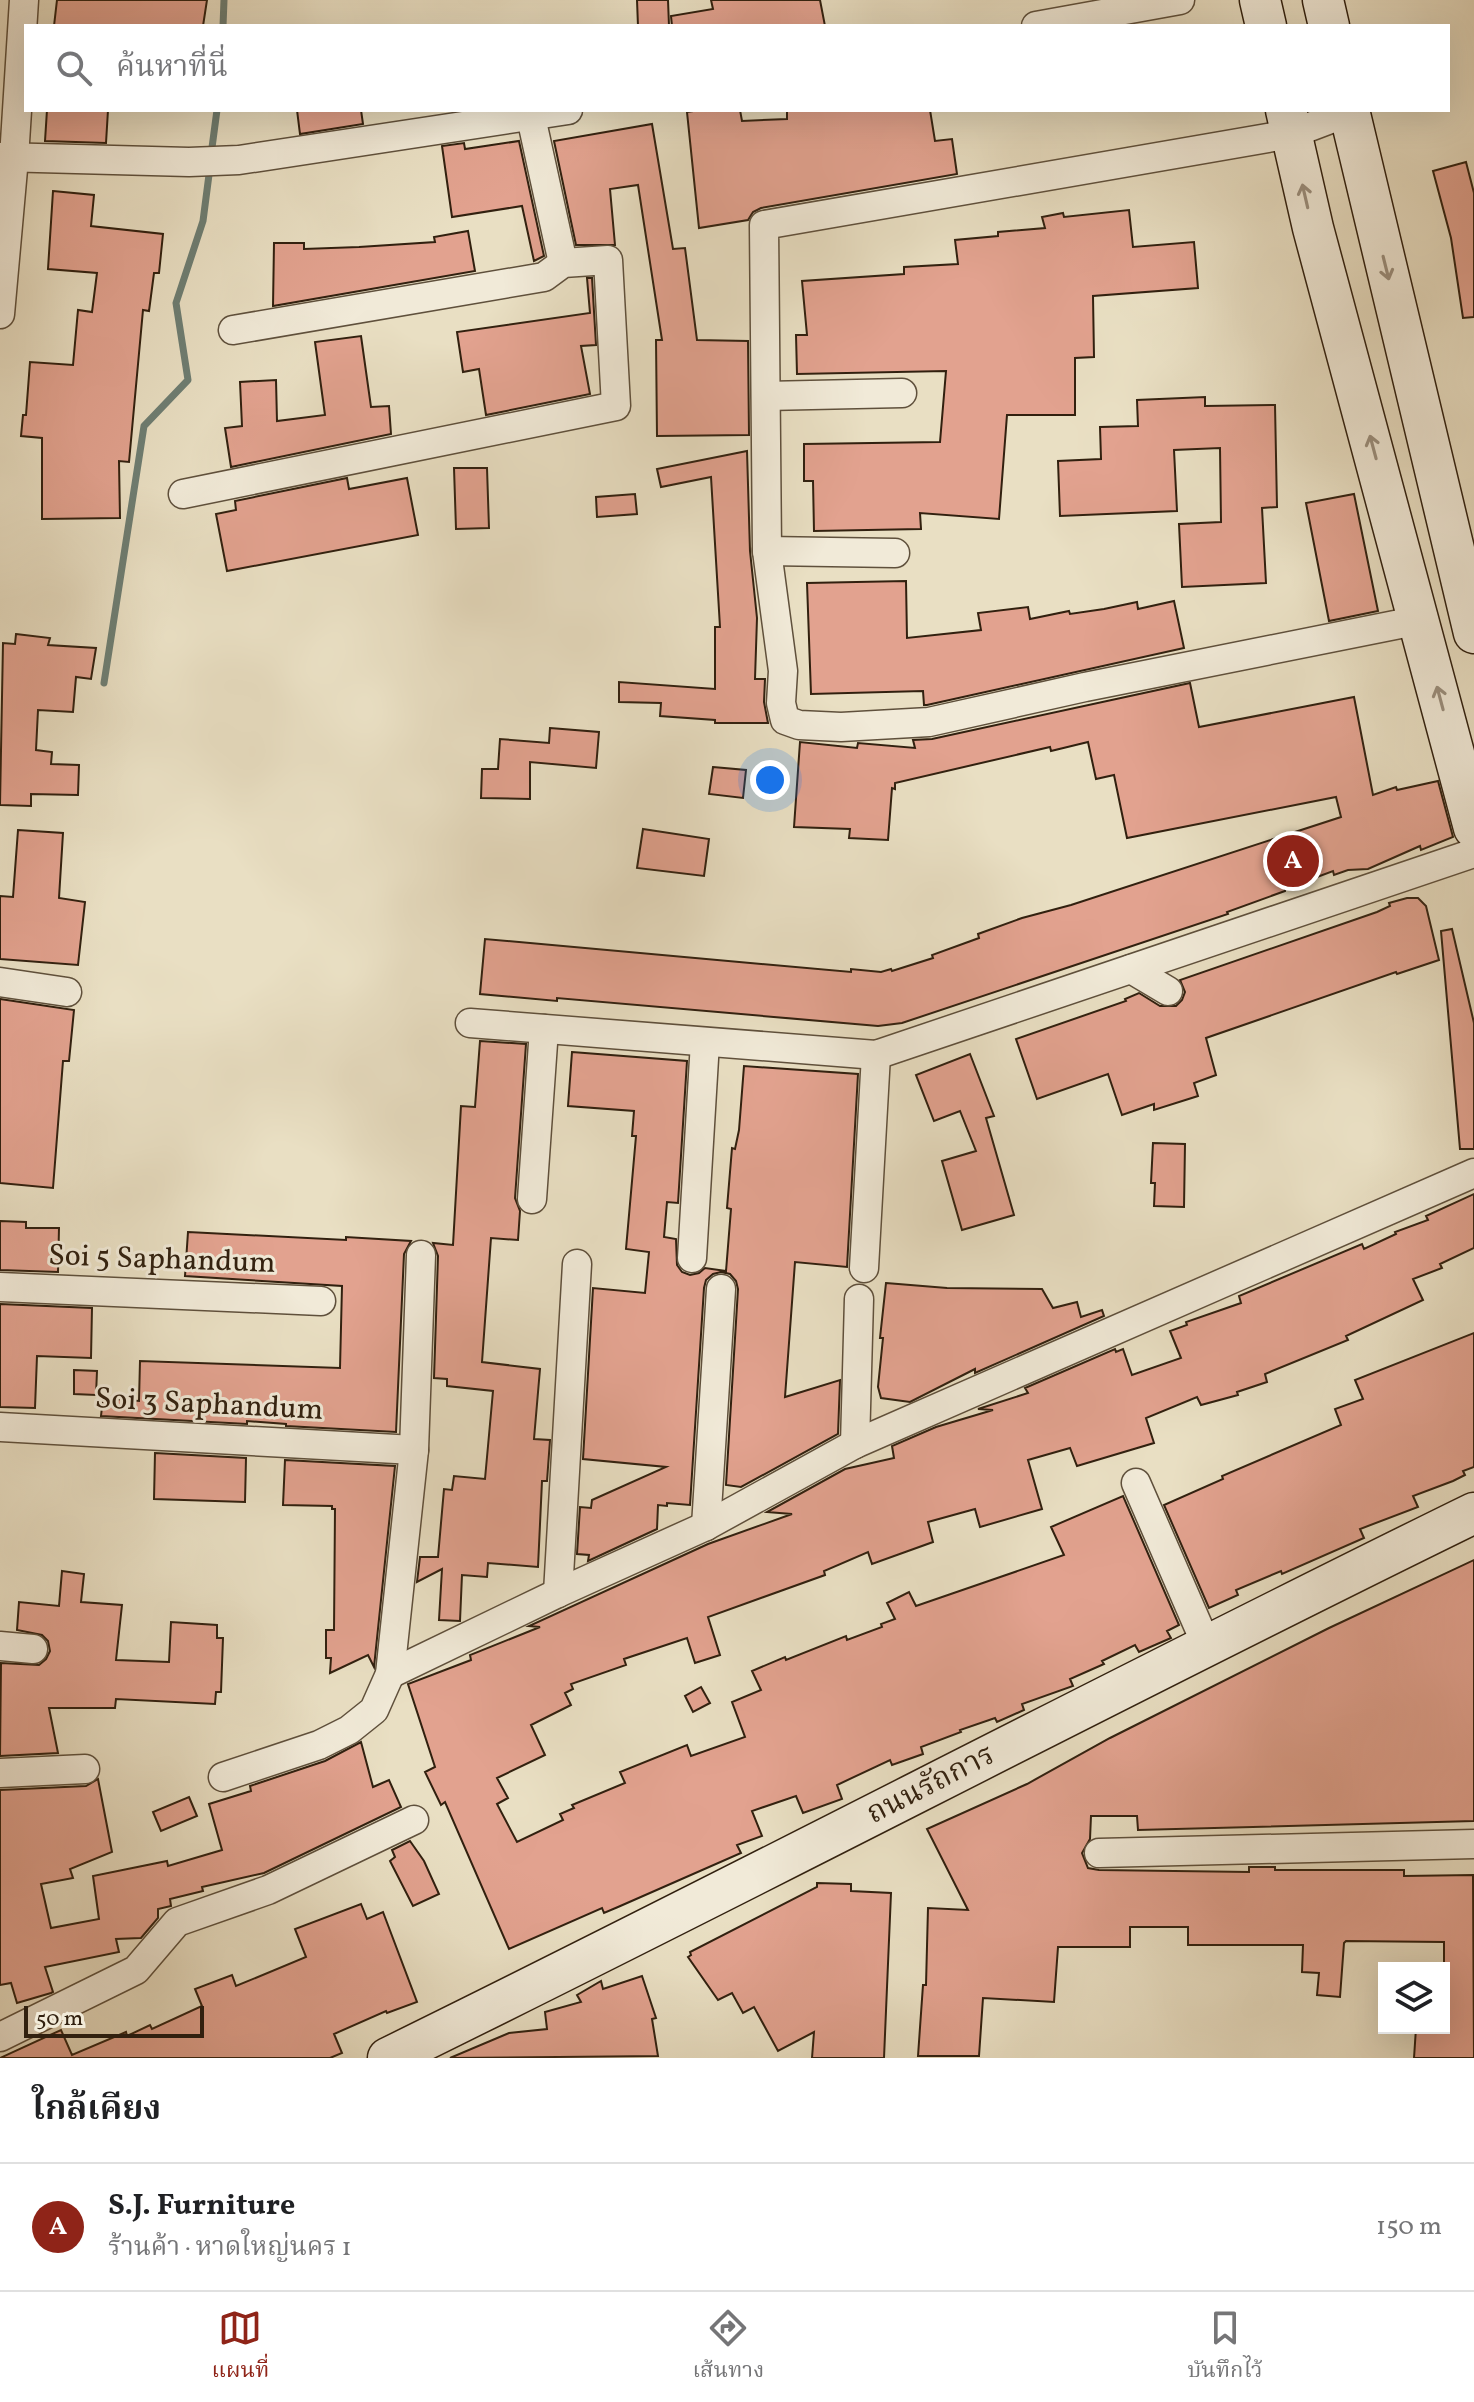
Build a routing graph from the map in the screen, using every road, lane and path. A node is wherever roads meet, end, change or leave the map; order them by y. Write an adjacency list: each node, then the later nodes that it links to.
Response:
1 (1180, 0): 5 (street)
2 (1260, 0): 6 (main road)
3 (1323, 0): 7 (main road)
4 (16, 10): 13 (street)
5 (1047, 24)
6 (1266, 24)
7 (1329, 24)
8 (557, 112): 11 (street)
9 (1344, 112): 12 (street)
10 (1349, 112): 23 (main road, one-way to 23)
11 (531, 117): 13 (street); 14 (street)
12 (1289, 122): 18 (street); 22 (main road, one-way to 12)
13 (7, 158): 15 (street)
14 (563, 263): 16 (street); 19 (street)
15 (0, 314)
16 (233, 330)
17 (902, 393): 18 (street)
18 (766, 396): 20 (street)
19 (183, 494)
20 (767, 551): 21 (street); 22 (street)
21 (895, 553)
22 (1420, 620): 24 (main road, one-way to 22)
23 (1474, 633)
24 (1474, 828)
25 (1474, 853): 26 (street)
26 (1131, 969): 28 (street); 33 (street)
27 (0, 982): 29 (street)
28 (1168, 991)
29 (67, 992)
30 (470, 1023): 31 (street)
31 (544, 1029): 32 (street); 35 (street)
32 (705, 1042): 33 (street); 37 (street)
33 (876, 1055): 39 (street)
34 (1474, 1173): 45 (street)
35 (532, 1199)
36 (421, 1255): 46 (street)
37 (692, 1258)
38 (577, 1264): 50 (street)
39 (864, 1268)
40 (0, 1287): 43 (street, Soi 5 Saphandum)
41 (721, 1289): 49 (street)
42 (859, 1299): 45 (street)
43 (321, 1301)
44 (0, 1427): 46 (street, Soi 3 Saphandum)
45 (855, 1444): 49 (street)
46 (414, 1450): 54 (street)
47 (1136, 1483): 51 (street)
48 (1474, 1513): 51 (main road, ถนนรัถการ)
49 (706, 1526): 50 (street)
50 (558, 1593): 54 (street)
51 (1206, 1644): 64 (main road, ถนนรัถการ)
52 (0, 1646): 53 (street)
53 (33, 1649)
54 (390, 1674): 57 (street)
55 (85, 1769): 56 (street)
56 (0, 1773)
57 (223, 1777)
58 (414, 1820): 61 (street)
59 (1474, 1844): 60 (street)
60 (1099, 1853)
61 (0, 2031)
62 (0, 2044): 63 (street)
63 (4, 2058)
64 (388, 2058)

